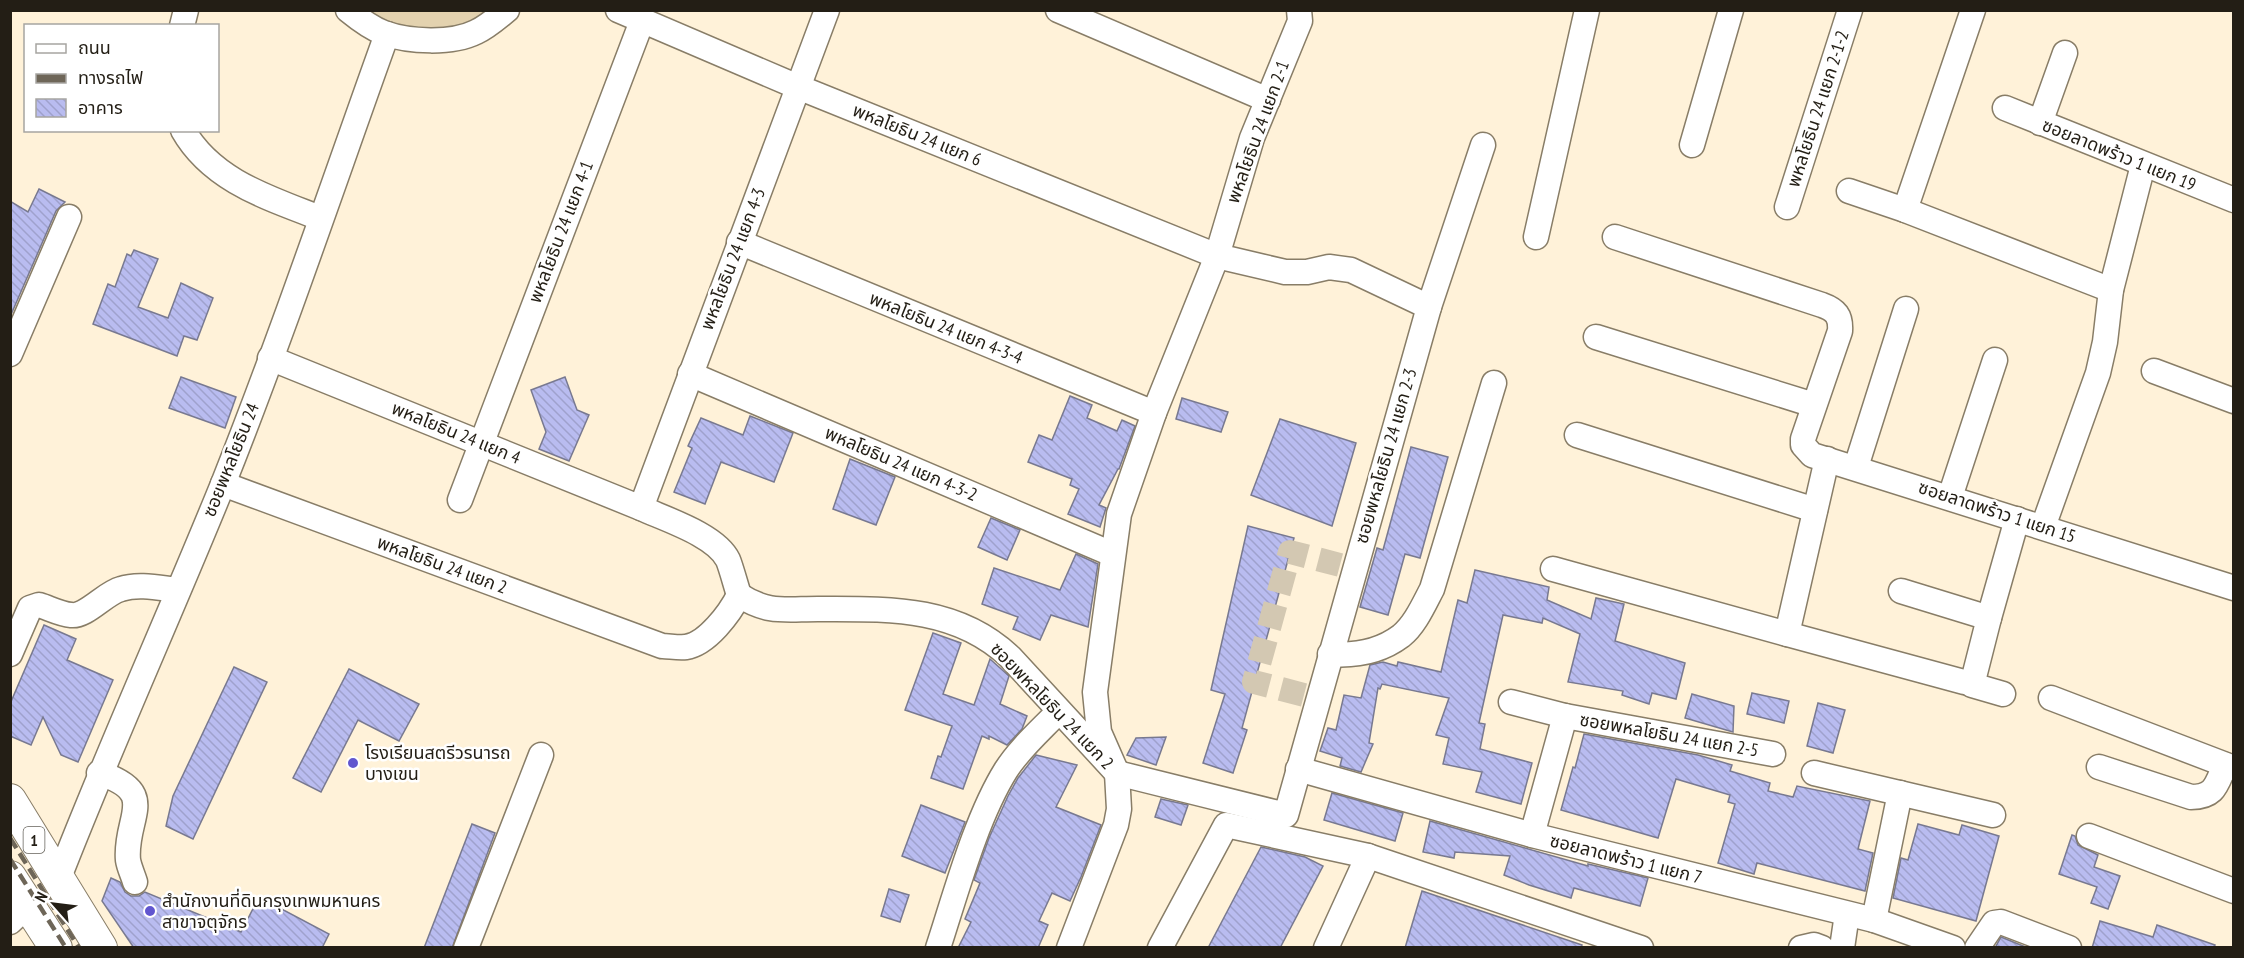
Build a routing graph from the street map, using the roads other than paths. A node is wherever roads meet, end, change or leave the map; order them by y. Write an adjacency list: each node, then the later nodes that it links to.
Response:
1 (348, 10): 12 (street)
2 (507, 10): 12 (street)
3 (618, 10): 11 (street, พหลโยธิน 24 แยก 6)
4 (827, 10): 14 (street, พหลโยธิน 24 แยก 4-3)
5 (1058, 10): 15 (street)
6 (1299, 10): 15 (street, พหลโยธิน 24 แยก 2-1)
7 (1587, 10): 28 (street)
8 (1731, 10): 20 (street)
9 (1850, 10): 24 (street, พหลโยธิน 24 แยก 2-1-2)
10 (1973, 10): 25 (street)
11 (642, 21): 14 (street, พหลโยธิน 24 แยก 6); 46 (street, พหลโยธิน 24 แยก 4-1)
12 (387, 34): 27 (street, ซอยพหลโยธิน 24)
13 (2065, 53): 17 (street)
14 (798, 87): 30 (street, พหลโยธิน 24 แยก 4-3); 31 (street, พหลโยธิน 24 แยก 6)
15 (1268, 100): 31 (street, พหลโยธิน 24 แยก 2-1)
16 (2005, 108): 17 (street, ซอยลาดพร้าว 1 แยก 19)
17 (2040, 123): 21 (street, ซอยลาดพร้าว 1 แยก 19)
18 (184, 132): 27 (street)
19 (1483, 145): 33 (street, ซอยพหลโยธิน 24 แยก 2-3)
20 (1692, 145)
21 (2143, 165): 23 (street, ซอยลาดพร้าว 1 แยก 19); 32 (street)
22 (1849, 191): 25 (street)
23 (2234, 200)
24 (1787, 207)
25 (1905, 210): 32 (street)
26 (69, 217): 36 (street)
27 (320, 218): 37 (street, ซอยพหลโยธิน 24)
28 (1536, 237)
29 (1615, 237): 43 (street)
30 (739, 242): 40 (street, พหลโยธิน 24 แยก 4-3); 44 (street, พหลโยธิน 24 แยก 4-3-4)
31 (1217, 256): 33 (street, พหลโยธิน 24 แยก 6); 44 (street, พหลโยธิน 24 แยก 2-1)
32 (2111, 290): 55 (street)
33 (1429, 307): 65 (street, ซอยพหลโยธิน 24 แยก 2-3)
34 (1906, 309): 48 (street)
35 (1596, 337): 43 (street)
36 (10, 354)
37 (270, 358): 46 (street, พหลโยธิน 24 แยก 4); 49 (street, ซอยพหลโยธิน 24)
38 (1995, 360): 50 (street)
39 (2154, 371): 42 (street)
40 (690, 374): 52 (street, พหลโยธิน 24 แยก 4-3); 56 (street, พหลโยธิน 24 แยก 4-3-2)
41 (1494, 383): 65 (street)
42 (2234, 401)
43 (1814, 405): 47 (street, ซอยลาดพร้าว 1 แยก 15)
44 (1154, 413): 56 (street, พหลโยธิน 24 แยก 2-1)
45 (1577, 435): 53 (street)
46 (481, 444): 51 (street, พหลโยธิน 24 แยก 4-1); 52 (street, พหลโยธิน 24 แยก 4)
47 (1827, 459): 48 (street, ซอยลาดพร้าว 1 แยก 15); 53 (street)
48 (1856, 467): 50 (street, ซอยลาดพร้าว 1 แยก 15)
49 (222, 484): 59 (street, ซอยพหลโยธิน 24); 61 (street, พหลโยธิน 24 แยก 2)
50 (1950, 497): 54 (street, ซอยลาดพร้าว 1 แยก 15)
51 (460, 500)
52 (641, 508): 61 (street)
53 (1815, 510): 63 (street)
54 (2017, 519): 55 (street, ซอยลาดพร้าว 1 แยก 15); 62 (street)
55 (2043, 527): 58 (street, ซอยลาดพร้าว 1 แยก 15)
56 (1113, 554): 78 (street, พหลโยธิน 24 แยก 2-1)
57 (1553, 569): 63 (street)
58 (2234, 588)
59 (178, 590): 64 (street); 77 (street, ซอยพหลโยธิน 24)
60 (1901, 591): 62 (street)
61 (739, 595): 70 (street, ซอยพหลโยธิน 24 แยก 2)
62 (1989, 618): 67 (street)
63 (1787, 634): 66 (street)
64 (10, 654)
65 (1330, 654): 76 (street, ซอยพหลโยธิน 24 แยก 2-3)
66 (1964, 682)
67 (2002, 694)
68 (2051, 698): 75 (street)
69 (1511, 702): 71 (street, ซอยพหลโยธิน 24 แยก 2-5)
70 (1059, 711): 78 (street, ซอยพหลโยธิน 24 แยก 2); 96 (street)
71 (1565, 716): 72 (street, ซอยพหลโยธิน 24 แยก 2-5); 83 (street, ซอยพหลโยธิน 24 แยก 2-5)
72 (1773, 754)
73 (542, 755): 95 (street)
74 (2099, 767): 75 (street)
75 (2229, 767)
76 (1298, 770): 78 (street, ซอยพหลโยธิน 24 แยก 2); 83 (street, ซอยลาดพร้าว 1 แยก 7)
77 (99, 773): 87 (street, ซอยพหลโยธิน 24); 88 (street)
78 (1117, 773): 97 (street)
79 (1814, 773): 80 (street)
80 (1900, 793): 82 (street); 92 (street)
81 (10, 800): 87 (main road, 1)
82 (1994, 815)
83 (1532, 835): 91 (street, ซอยลาดพร้าว 1 แยก 7)
84 (2089, 836): 89 (street)
85 (1368, 856): 98 (street); 99 (street); 100 (street)
86 (10, 877): 90 (main road)
87 (58, 880): 90 (main road); 94 (main road, 1)
88 (135, 882)
89 (2234, 891)
90 (19, 913): 93 (main road)
91 (1847, 915): 92 (street, ซอยลาดพร้าว 1 แยก 7); 103 (street)
92 (1874, 920): 104 (street, ซอยลาดพร้าว 1 แยก 7)
93 (56, 948)
94 (101, 948)
95 (466, 948)
96 (938, 948)
97 (1069, 948)
98 (1160, 948)
99 (1326, 948)
100 (1641, 948)
101 (1801, 948): 102 (street)
102 (1822, 948)
103 (1842, 948)
104 (1953, 948)
105 (1977, 948): 106 (street)
106 (2069, 948)

